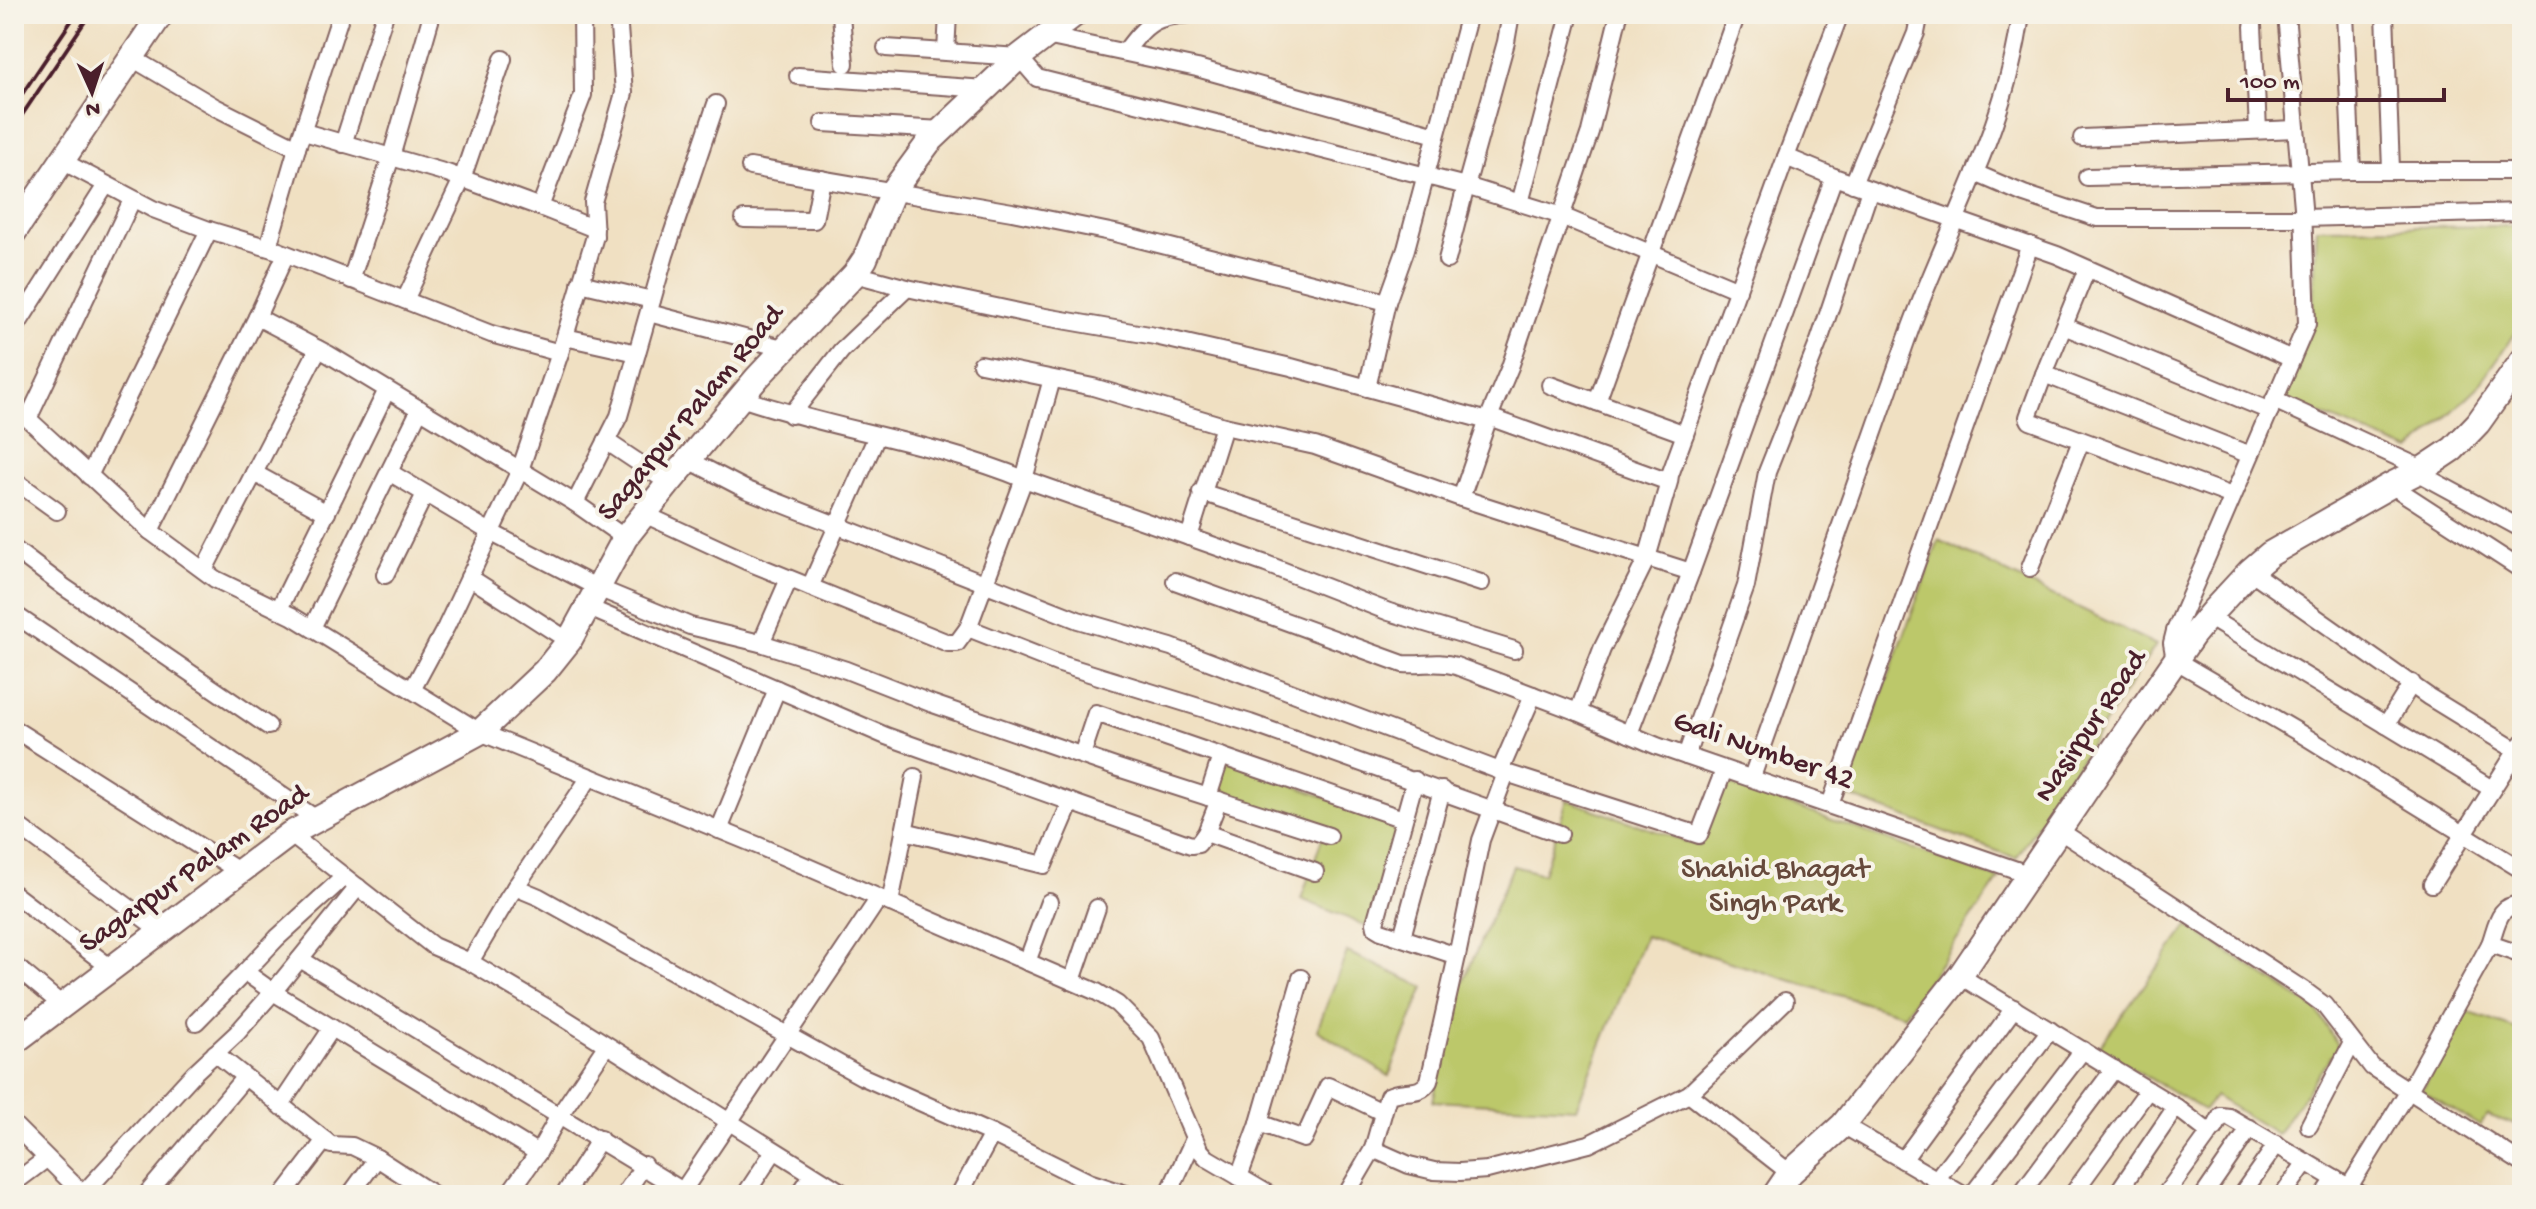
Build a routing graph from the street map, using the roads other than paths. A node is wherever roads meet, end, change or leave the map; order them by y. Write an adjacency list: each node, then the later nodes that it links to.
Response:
1 (161, 14): 28 (street)
2 (341, 14): 40 (street)
3 (385, 14): 41 (street)
4 (432, 14): 42 (street)
5 (582, 14): 63 (street)
6 (618, 14): 69 (street)
7 (841, 14): 30 (street)
8 (948, 14): 25 (street)
9 (1075, 14): 23 (street, Sagarpur Palam Road)
10 (1191, 14): 26 (street)
11 (1469, 14): 38 (street)
12 (1511, 14): 58 (street)
13 (1570, 14): 62 (street)
14 (1619, 14): 65 (street)
15 (1737, 14): 74 (street)
16 (1840, 14): 43 (street)
17 (1911, 14): 56 (street)
18 (2021, 14): 50 (street)
19 (2286, 14): 35 (street)
20 (2345, 14): 48 (street)
21 (2385, 14): 46 (street)
22 (2253, 26): 37 (street)
23 (1046, 36): 26 (street); 27 (street, Sagarpur Palam Road)
24 (886, 48): 25 (street)
25 (946, 52): 27 (street)
26 (1125, 52): 38 (street)
27 (1019, 57): 32 (street, Sagarpur Palam Road); 51 (street)
28 (132, 58): 40 (street); 44 (street)
29 (503, 59): 54 (street)
30 (845, 64)
31 (798, 76): 32 (street)
32 (986, 89): 36 (street, Sagarpur Palam Road)
33 (716, 104): 85 (street)
34 (823, 123): 36 (street)
35 (2296, 129): 37 (street); 47 (street)
36 (942, 130): 60 (street, Sagarpur Palam Road)
37 (2258, 130): 39 (street)
38 (1436, 135): 51 (street)
39 (2082, 138)
40 (300, 140): 41 (street); 73 (street)
41 (343, 144): 42 (street)
42 (391, 157): 54 (street); 79 (street)
43 (1786, 157): 52 (street); 82 (street)
44 (62, 161): 57 (street); 71 (street)
45 (750, 167): 55 (street)
46 (2391, 169): 48 (street); 49 (street)
47 (2300, 170): 48 (street); 53 (street); 66 (street)
48 (2352, 171)
49 (2522, 171)
50 (1975, 173): 66 (street); 68 (street)
51 (1424, 174): 58 (street); 84 (street)
52 (1834, 177): 56 (street); 146 (street)
53 (2087, 177)
54 (462, 179): 63 (street); 83 (street)
55 (822, 179): 60 (street); 67 (street)
56 (1853, 184): 59 (street)
57 (106, 185): 61 (street); 88 (street)
58 (1466, 186): 62 (street); 76 (street)
59 (1870, 190): 68 (street); 177 (street)
60 (893, 191): 78 (street, Sagarpur Palam Road); 84 (street)
61 (132, 200): 70 (street); 107 (street)
62 (1520, 203): 65 (street)
63 (540, 207): 69 (street)
64 (2522, 212): 66 (street)
65 (1562, 217): 74 (street); 108 (street)
66 (2303, 218): 93 (street)
67 (744, 219)
68 (1954, 220): 72 (street); 182 (street)
69 (595, 229): 80 (street)
70 (209, 230): 73 (street); 120 (street)
71 (14, 232)
72 (2030, 245): 77 (street); 188 (street)
73 (268, 247): 75 (street)
74 (1651, 252): 82 (street); 102 (street)
75 (286, 254): 79 (street); 86 (street)
76 (1447, 260)
77 (2087, 269): 87 (street); 93 (street)
78 (855, 274): 81 (street); 91 (street, Sagarpur Palam Road)
79 (351, 280): 83 (street)
80 (580, 283): 85 (street); 89 (street)
81 (907, 288): 99 (street); 106 (street)
82 (1738, 290): 110 (street)
83 (405, 300): 89 (street)
84 (1387, 302): 99 (street)
85 (651, 306): 91 (street); 92 (street)
86 (257, 317): 90 (street); 136 (street)
87 (2064, 326): 96 (street); 104 (street)
88 (14, 330)
89 (562, 345): 92 (street); 116 (street)
90 (318, 349): 100 (street); 119 (street)
91 (786, 349): 101 (street, Sagarpur Palam Road)
92 (637, 353): 112 (street)
93 (2292, 359): 104 (street)
94 (2522, 361): 117 (street, Nasirpur Road)
95 (981, 364): 97 (street)
96 (2044, 374): 113 (street); 114 (street)
97 (1052, 379): 109 (street); 121 (street)
98 (1550, 385): 102 (street)
99 (1367, 388): 108 (street)
100 (387, 390): 105 (street); 132 (street)
101 (741, 398): 106 (street); 115 (street, Sagarpur Palam Road)
102 (1597, 402): 110 (street)
103 (14, 406): 107 (street)
104 (2272, 406): 114 (street); 117 (street)
105 (420, 409): 116 (street); 118 (street)
106 (791, 415): 111 (street)
107 (28, 419): 120 (street)
108 (1488, 419): 123 (street); 129 (street)
109 (1224, 426): 126 (street); 129 (street)
110 (1685, 434): 123 (street)
111 (877, 436): 121 (street); 134 (street)
112 (606, 441): 124 (street); 130 (street)
113 (2081, 441): 128 (street); 142 (street)
114 (2250, 455): 128 (street)
115 (689, 460): 124 (street, Sagarpur Palam Road); 134 (street)
116 (520, 470): 130 (street); 137 (street)
117 (2420, 471): 125 (street, Nasirpur Road); 135 (street)
118 (389, 472): 127 (street); 158 (street)
119 (254, 473): 132 (street); 143 (street)
120 (89, 476): 136 (street)
121 (1024, 479): 138 (street); 151 (street)
122 (14, 480): 131 (street)
123 (1669, 482): 141 (street)
124 (669, 483): 133 (street, Sagarpur Palam Road)
125 (2391, 485): 144 (street); 145 (street, Nasirpur Road)
126 (1201, 492): 138 (street); 152 (street)
127 (425, 494): 137 (street); 147 (street)
128 (2232, 496): 163 (street)
129 (1461, 498): 141 (street)
130 (575, 503): 139 (street)
131 (57, 511)
132 (327, 513): 155 (street)
133 (644, 514): 139 (street, Sagarpur Palam Road); 149 (street)
134 (836, 525): 151 (street); 153 (street)
135 (2522, 529)
136 (150, 531): 143 (street)
137 (490, 532): 148 (street); 154 (street)
138 (1189, 537): 162 (street)
139 (625, 538): 154 (street, Sagarpur Palam Road)
140 (14, 549): 170 (street)
141 (1647, 558): 146 (street); 168 (street)
142 (2030, 568)
143 (204, 570): 155 (street)
144 (2522, 570)
145 (2250, 571): 157 (street, Nasirpur Road); 164 (street)
146 (1691, 572): 173 (street)
147 (385, 575)
148 (469, 577): 160 (street); 166 (street)
149 (789, 579): 153 (street); 161 (street)
150 (1175, 581): 167 (street, Gali Number 42)
151 (984, 583): 159 (street); 179 (street)
152 (1481, 583)
153 (810, 587): 159 (street)
154 (592, 598): 160 (street, Sagarpur Palam Road); 161 (street); 165 (street)
155 (279, 609): 158 (street)
156 (14, 614): 191 (street)
157 (2208, 617): 163 (street, Nasirpur Road); 169 (street)
158 (312, 628): 166 (street)
159 (968, 628): 183 (street)
160 (569, 641): 172 (street, Sagarpur Palam Road)
161 (761, 643): 175 (street)
162 (1514, 650)
163 (2175, 660): 195 (street, Nasirpur Road); 199 (street)
164 (2412, 683): 169 (street); 174 (street)
165 (777, 689): 187 (street); 193 (street)
166 (412, 690): 172 (street)
167 (1533, 695): 168 (street, Gali Number 42); 179 (street)
168 (1578, 712): 173 (street, Gali Number 42)
169 (2386, 725): 184 (street)
170 (268, 726)
171 (14, 729): 202 (street)
172 (480, 732): 180 (street); 191 (street, Sagarpur Palam Road)
173 (1629, 734): 177 (street, Gali Number 42)
174 (2520, 749): 184 (street)
175 (1082, 755): 176 (street); 186 (street)
176 (1221, 756): 186 (street); 190 (street)
177 (1686, 756): 178 (street, Gali Number 42)
178 (1724, 770): 179 (street); 182 (street, Gali Number 42)
179 (1503, 772): 189 (street)
180 (590, 777): 193 (street); 207 (street)
181 (915, 777): 194 (street)
182 (1752, 777): 188 (street, Gali Number 42)
183 (1415, 780): 185 (street); 190 (street)
184 (2492, 789): 199 (street)
185 (1442, 790): 189 (street); 214 (street)
186 (1214, 798): 196 (street); 200 (street)
187 (1071, 802): 194 (street); 196 (street)
188 (1830, 805): 204 (street, Gali Number 42)
189 (1492, 809): 198 (street); 217 (street)
190 (1403, 819): 214 (street)
191 (318, 820): 197 (street, Sagarpur Palam Road)
192 (14, 823): 213 (street)
193 (719, 830): 209 (street)
194 (904, 831): 209 (street)
195 (2060, 831): 204 (street, Nasirpur Road); 236 (street)
196 (1206, 833): 203 (street)
197 (290, 834): 202 (street, Sagarpur Palam Road); 205 (street)
198 (1560, 834)
199 (2464, 834): 201 (street); 206 (street)
200 (1329, 836)
201 (2522, 870)
202 (240, 872): 213 (street, Sagarpur Palam Road)
203 (1315, 872)
204 (2028, 874): 224 (street, Nasirpur Road)
205 (351, 882): 218 (street); 219 (street); 223 (street)
206 (2432, 884)
207 (515, 887): 219 (street); 234 (street)
208 (14, 894): 222 (street)
209 (885, 900): 220 (street); 234 (street)
210 (1049, 902): 220 (street)
211 (2522, 905): 215 (street)
212 (1097, 908): 226 (street)
213 (161, 931): 222 (street, Sagarpur Palam Road)
214 (1402, 937): 217 (street)
215 (2490, 944): 216 (street); 243 (street)
216 (2522, 955)
217 (1457, 956): 247 (street)
218 (300, 959): 227 (street); 248 (street)
219 (470, 962): 237 (street)
220 (1027, 962): 226 (street)
221 (14, 965): 229 (street)
222 (111, 968): 229 (street, Sagarpur Palam Road)
223 (245, 972): 227 (street); 231 (street)
224 (1960, 976): 230 (street); 252 (street, Nasirpur Road)
225 (1301, 978): 250 (street)
226 (1072, 981): 258 (street)
227 (273, 992): 232 (street); 239 (street)
228 (1785, 1001): 244 (street)
229 (62, 1005): 235 (street, Sagarpur Palam Road)
230 (2014, 1008): 233 (street); 266 (street)
231 (196, 1022)
232 (332, 1028): 245 (street); 263 (street)
233 (2050, 1030): 238 (street); 273 (street)
234 (786, 1035): 249 (street); 256 (street)
235 (14, 1042)
236 (2352, 1043): 243 (street); 253 (street)
237 (606, 1046): 248 (street); 249 (street)
238 (2083, 1050): 240 (street); 296 (street)
239 (215, 1053): 241 (street); 279 (street)
240 (2114, 1069): 242 (street); 297 (street)
241 (244, 1078): 245 (street); 280 (street)
242 (2148, 1090): 246 (street); 298 (street)
243 (2409, 1090): 268 (street); 275 (street)
244 (1689, 1094): 261 (street); 270 (street)
245 (280, 1106): 259 (street)
246 (2176, 1107): 255 (street); 299 (street)
247 (1382, 1112): 250 (street); 261 (street)
248 (559, 1116): 257 (street); 263 (street)
249 (728, 1121): 262 (street); 278 (street)
250 (1259, 1123): 272 (street)
251 (14, 1125): 265 (street)
252 (1843, 1125): 266 (street); 270 (street, Nasirpur Road)
253 (2309, 1126)
254 (2250, 1128): 255 (street); 260 (street); 301 (street)
255 (2212, 1130): 300 (street)
256 (992, 1134): 276 (street); 289 (street)
257 (600, 1139): 269 (street); 284 (street)
258 (1194, 1139): 272 (street); 291 (street)
259 (325, 1140): 264 (street); 281 (street)
260 (2277, 1144): 267 (street); 302 (street)
261 (1373, 1149): 293 (street)
262 (774, 1151): 271 (street); 286 (street)
263 (538, 1153): 283 (street)
264 (377, 1158): 277 (street); 282 (street)
265 (46, 1159): 274 (street); 279 (street)
266 (1903, 1160): 273 (street)
267 (2306, 1162): 275 (street); 303 (street)
268 (2522, 1163)
269 (644, 1165): 278 (street); 285 (street)
270 (1790, 1173): 294 (street, Nasirpur Road)
271 (812, 1175): 287 (street); 288 (street)
272 (1239, 1177): 292 (street)
273 (1936, 1180): 295 (street)
274 (14, 1183)
275 (2349, 1187): 304 (street)
276 (1086, 1188): 290 (street)
277 (423, 1192)
278 (682, 1193)
279 (83, 1195)
280 (146, 1195)
281 (283, 1195)
282 (350, 1195)
283 (508, 1195)
284 (564, 1195)
285 (624, 1195)
286 (745, 1195)
287 (799, 1195)
288 (846, 1195)
289 (959, 1195)
290 (1129, 1195)
291 (1168, 1195)
292 (1270, 1195)
293 (1346, 1195)
294 (1775, 1195)
295 (1963, 1195)
296 (1972, 1195)
297 (2020, 1195)
298 (2072, 1195)
299 (2116, 1195)
300 (2165, 1195)
301 (2204, 1195)
302 (2241, 1195)
303 (2283, 1195)
304 (2324, 1195)

